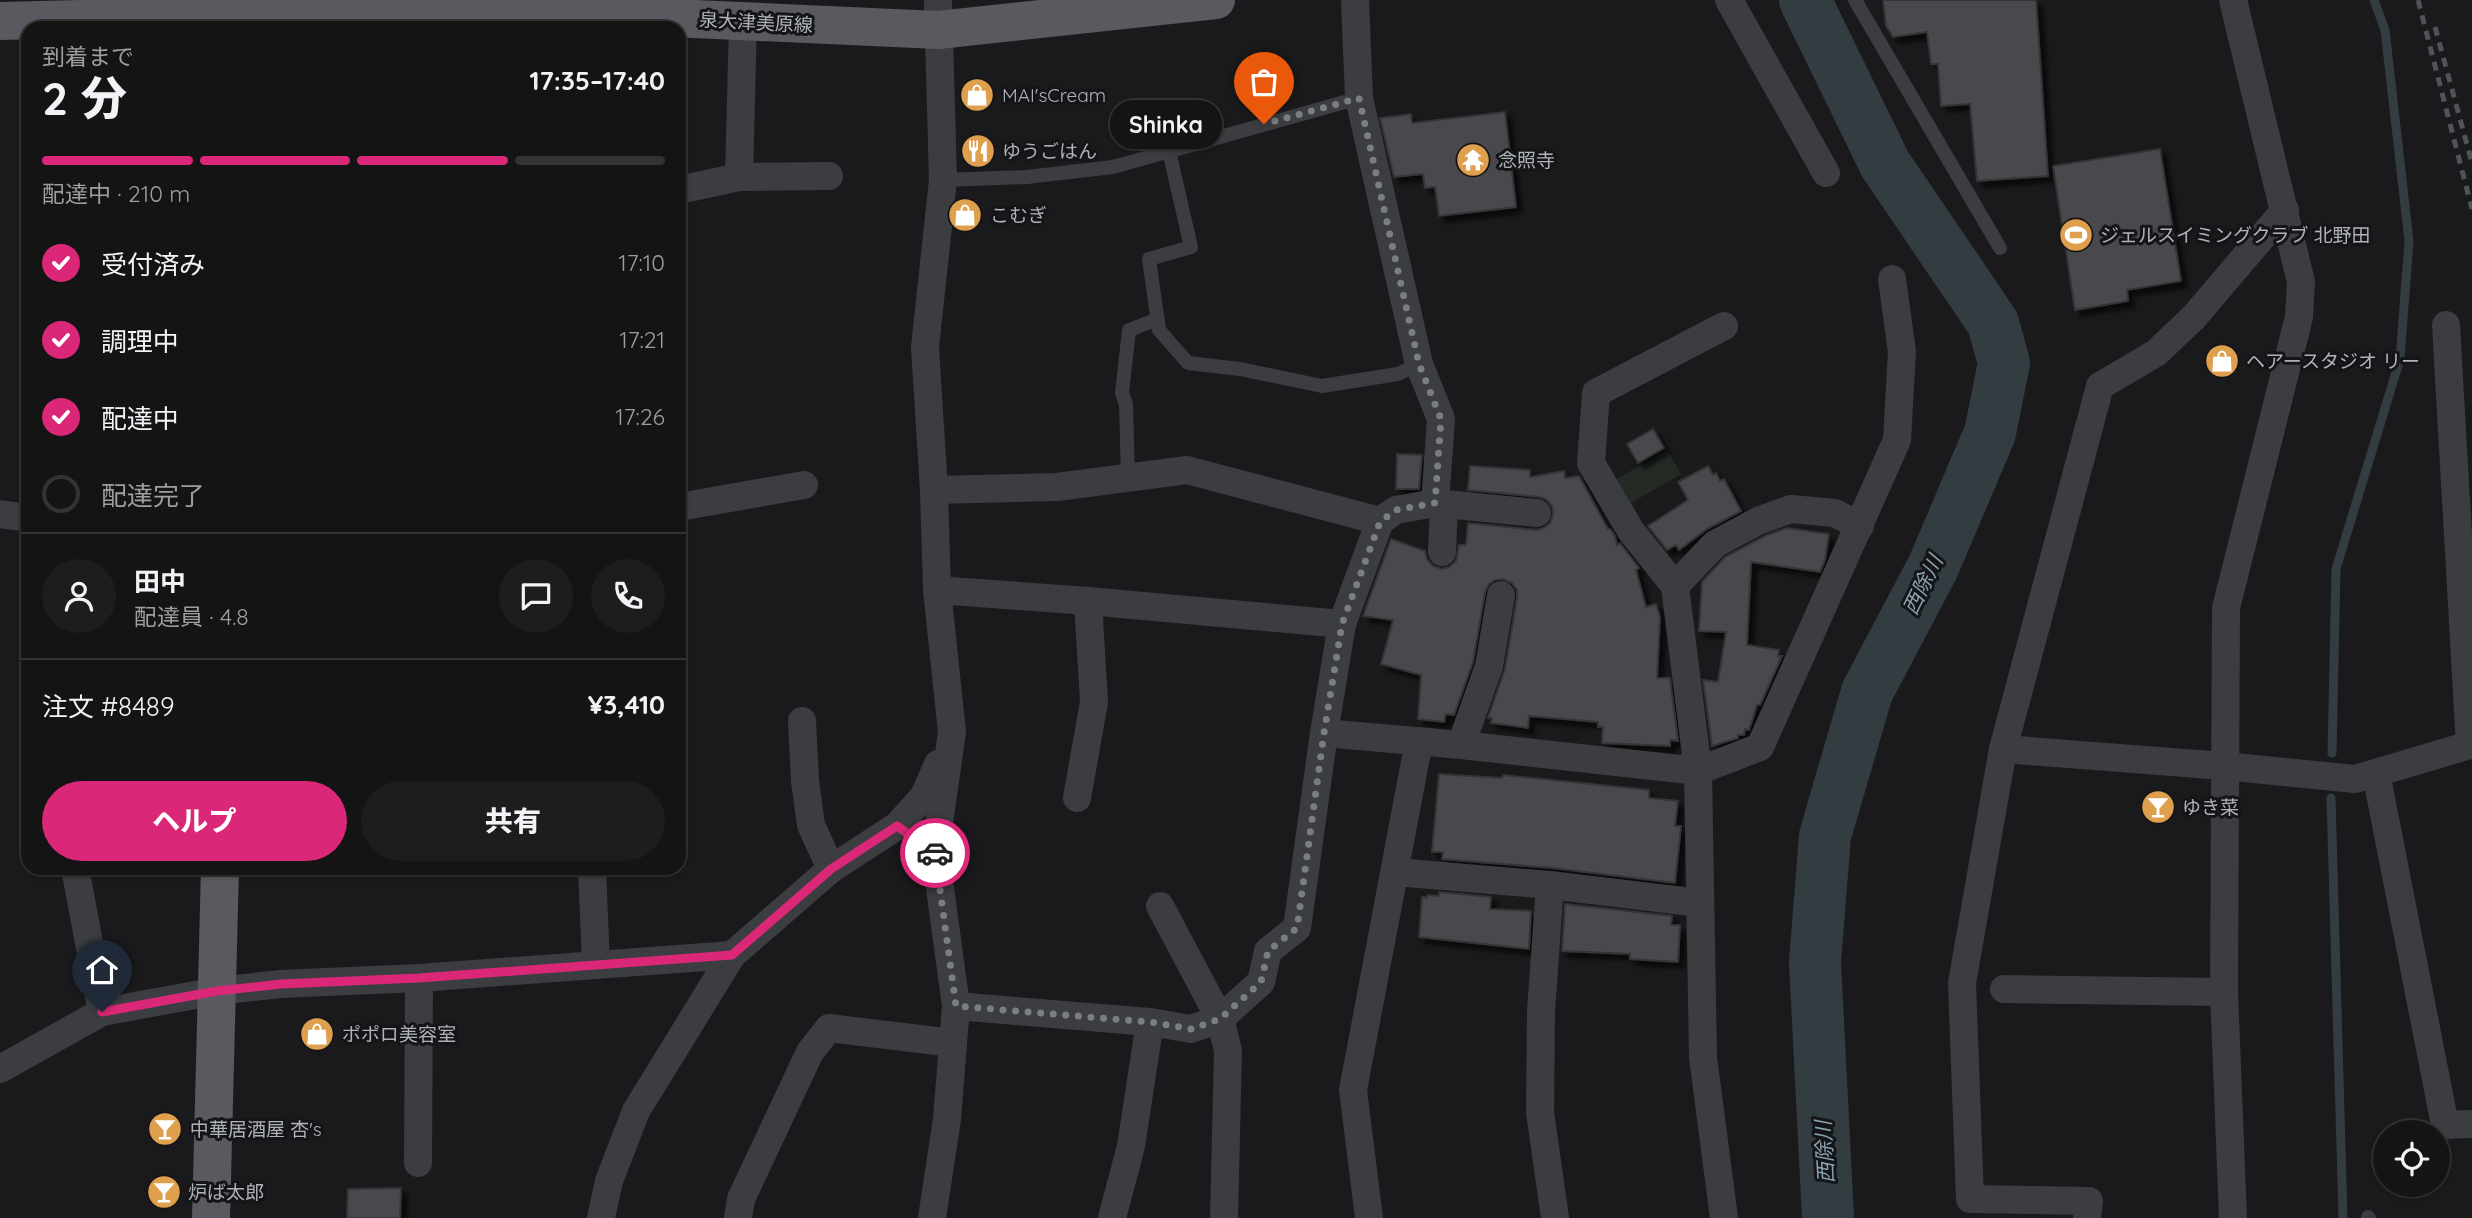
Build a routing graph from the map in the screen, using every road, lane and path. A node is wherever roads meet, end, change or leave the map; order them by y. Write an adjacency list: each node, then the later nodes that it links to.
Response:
1 (1216, 0): 8 (main road, 泉大津美原線)
2 (1355, 0): 11 (street)
3 (1729, 0): 13 (street)
4 (1855, 0): 19 (lane)
5 (2233, 0): 18 (street)
6 (240, 14): 7 (main road, 泉大津美原線); 9 (main road, 泉大津美原線)
7 (485, 15): 10 (main road, 泉大津美原線)
8 (938, 15): 10 (main road, 泉大津美原線); 16 (street)
9 (0, 21)
10 (743, 21): 15 (street)
11 (1359, 98): 12 (lane); 24 (street)
12 (1169, 151): 16 (lane); 21 (lane)
13 (1826, 173)
14 (829, 176): 15 (street)
15 (739, 177): 17 (street)
16 (943, 180): 27 (street)
17 (686, 188)
18 (2285, 210): 46 (street); 47 (street)
19 (2000, 248)
20 (1892, 279): 34 (street)
21 (1158, 318): 24 (lane); 25 (lane)
22 (2446, 325): 49 (street)
23 (1724, 326): 36 (street)
24 (1419, 364): 28 (street)
25 (1128, 478): 27 (street); 33 (street)
26 (804, 485): 29 (street)
27 (934, 490): 37 (street)
28 (1440, 504): 30 (street); 33 (street); 35 (street)
29 (686, 506)
30 (1537, 513)
31 (0, 514): 32 (street)
32 (21, 517)
33 (1380, 522): 40 (street)
34 (1860, 526): 36 (street); 48 (street)
35 (1442, 552)
36 (1675, 586): 48 (street)
37 (937, 590): 39 (street); 42 (street)
38 (1501, 595): 45 (street)
39 (1088, 601): 40 (street); 50 (street)
40 (1342, 624): 43 (street)
41 (802, 721): 53 (street)
42 (952, 732): 51 (street); 52 (street)
43 (1324, 733): 44 (street); 69 (street)
44 (1419, 741): 45 (street); 54 (street)
45 (1461, 745): 48 (street)
46 (2003, 749): 47 (street); 84 (street)
47 (2224, 766): 49 (street); 66 (street)
48 (1698, 771): 59 (street)
49 (2375, 773): 73 (street)
50 (1077, 798)
51 (897, 826): 52 (street); 53 (street)
52 (935, 851): 67 (street)
53 (831, 869): 61 (street)
54 (1395, 872): 58 (street); 81 (street)
55 (76, 875): 68 (street)
56 (220, 875): 65 (main road)
57 (592, 875): 62 (street)
58 (1550, 885): 59 (street); 82 (street)
59 (1700, 903): 83 (street)
60 (1160, 906): 69 (street)
61 (732, 955): 62 (street); 76 (street)
62 (596, 965): 63 (street)
63 (419, 978): 65 (street); 74 (street)
64 (2004, 989): 66 (street)
65 (217, 991): 68 (street); 75 (main road)
66 (2224, 992): 85 (street)
67 (956, 1006): 70 (street); 71 (street)
68 (102, 1012): 72 (street)
69 (1220, 1019): 70 (street); 80 (street)
70 (1150, 1022): 79 (street)
71 (953, 1043): 77 (street); 78 (street)
72 (0, 1069)
73 (2472, 1124)
74 (418, 1163)
75 (211, 1218)
76 (601, 1218)
77 (738, 1218)
78 (932, 1218)
79 (1112, 1218)
80 (1224, 1218)
81 (1369, 1218)
82 (1555, 1218)
83 (1724, 1218)
84 (2087, 1218)
85 (2233, 1218)

